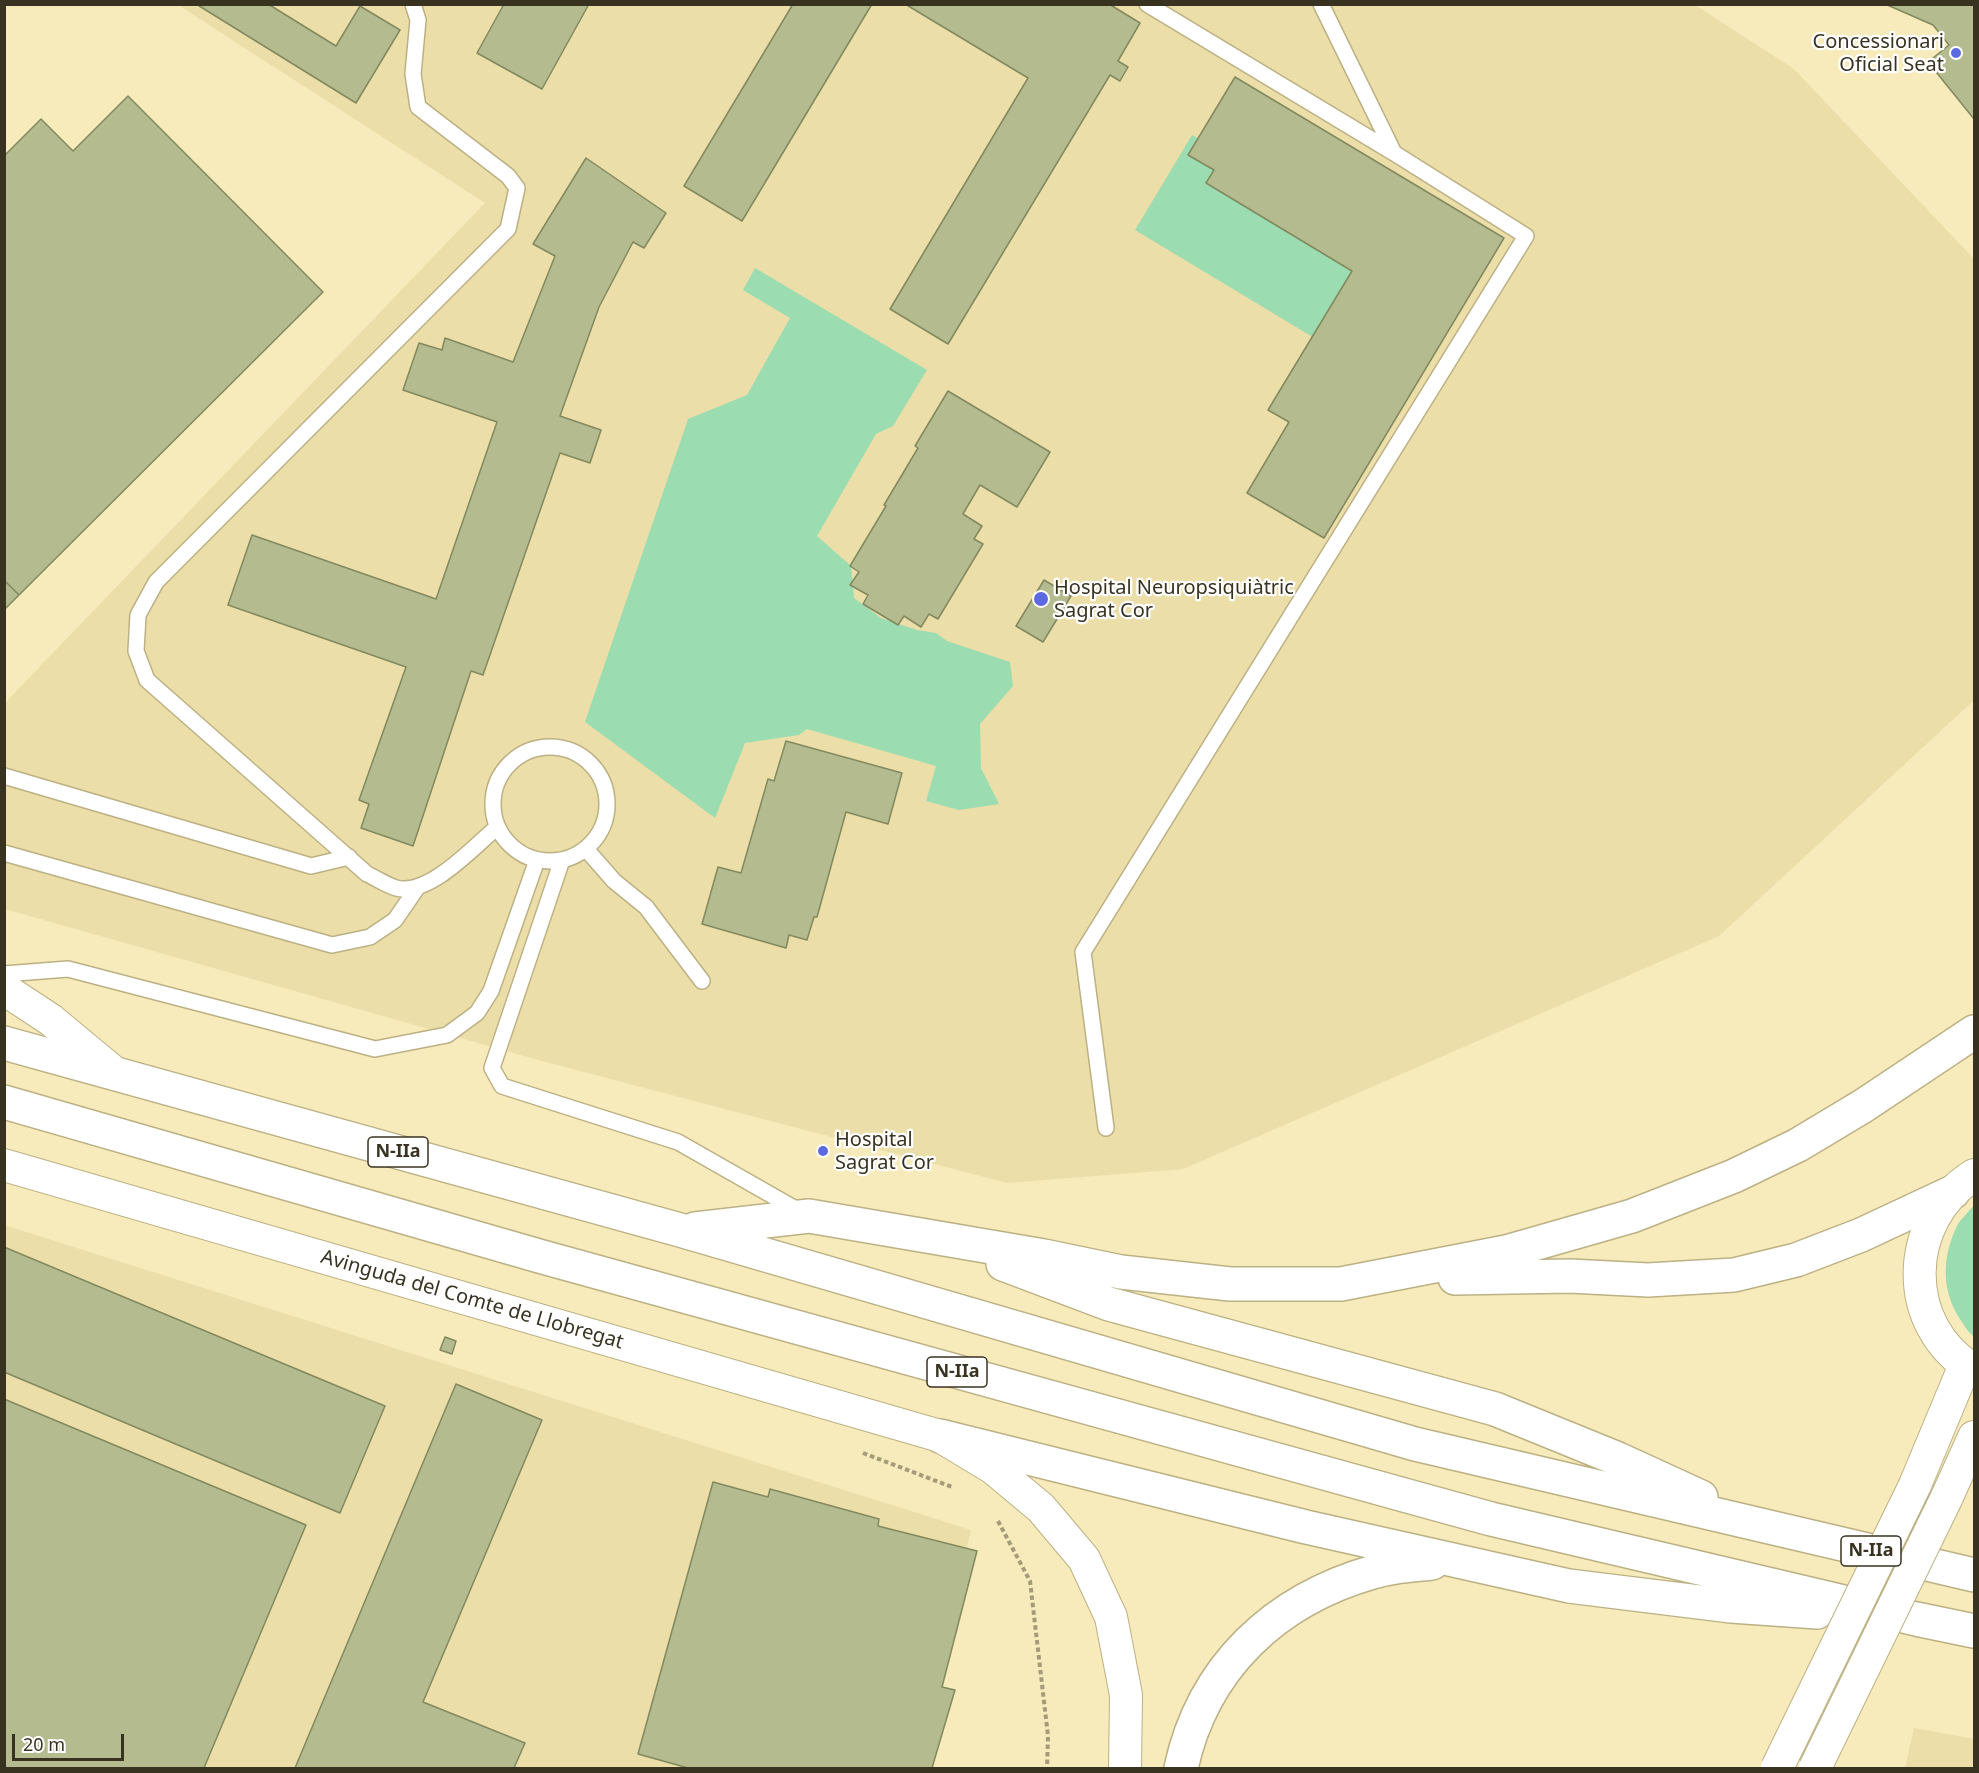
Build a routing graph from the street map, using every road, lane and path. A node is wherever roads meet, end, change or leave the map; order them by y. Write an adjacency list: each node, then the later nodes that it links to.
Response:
1 (412, 4): 9 (lane)
2 (1147, 4): 4 (lane)
3 (1321, 4): 4 (lane)
4 (1394, 153): 20 (lane)
5 (4, 776): 9 (lane)
6 (496, 828): 7 (lane); 10 (lane); 12 (lane)
7 (586, 849): 11 (lane); 14 (lane)
8 (4, 853): 12 (lane)
9 (349, 857): 12 (lane)
10 (537, 860): 11 (lane); 13 (lane)
11 (562, 860): 23 (lane)
12 (417, 888)
13 (4, 974)
14 (702, 981)
15 (4, 989): 18 (street)
16 (1974, 1032): 26 (highway)
17 (4, 1043): 18 (highway, N-IIa)
18 (116, 1074): 24 (highway, N-IIa)
19 (4, 1102): 34 (highway, N-IIa)
20 (1106, 1128)
21 (4, 1164): 28 (street, Avinguda del Comte de Llobregat)
22 (1964, 1183): 26 (highway); 27 (street)
23 (809, 1216): 24 (highway); 25 (highway)
24 (680, 1230): 31 (highway, N-IIa)
25 (932, 1236): 26 (highway); 31 (highway)
26 (1381, 1277)
27 (1970, 1368): 39 (street, bridge)
28 (940, 1436): 32 (highway); 37 (street, Avinguda del Comte de Llobregat)
29 (1974, 1437): 40 (street, bridge)
30 (1000, 1523): 36 (path)
31 (1768, 1527): 33 (highway, N-IIa)
32 (1453, 1559): 34 (highway); 38 (highway)
33 (1974, 1575)
34 (1916, 1619): 35 (highway, N-IIa)
35 (1974, 1631)
36 (1047, 1768)
37 (1125, 1768)
38 (1181, 1768)
39 (1777, 1768)
40 (1815, 1768)

